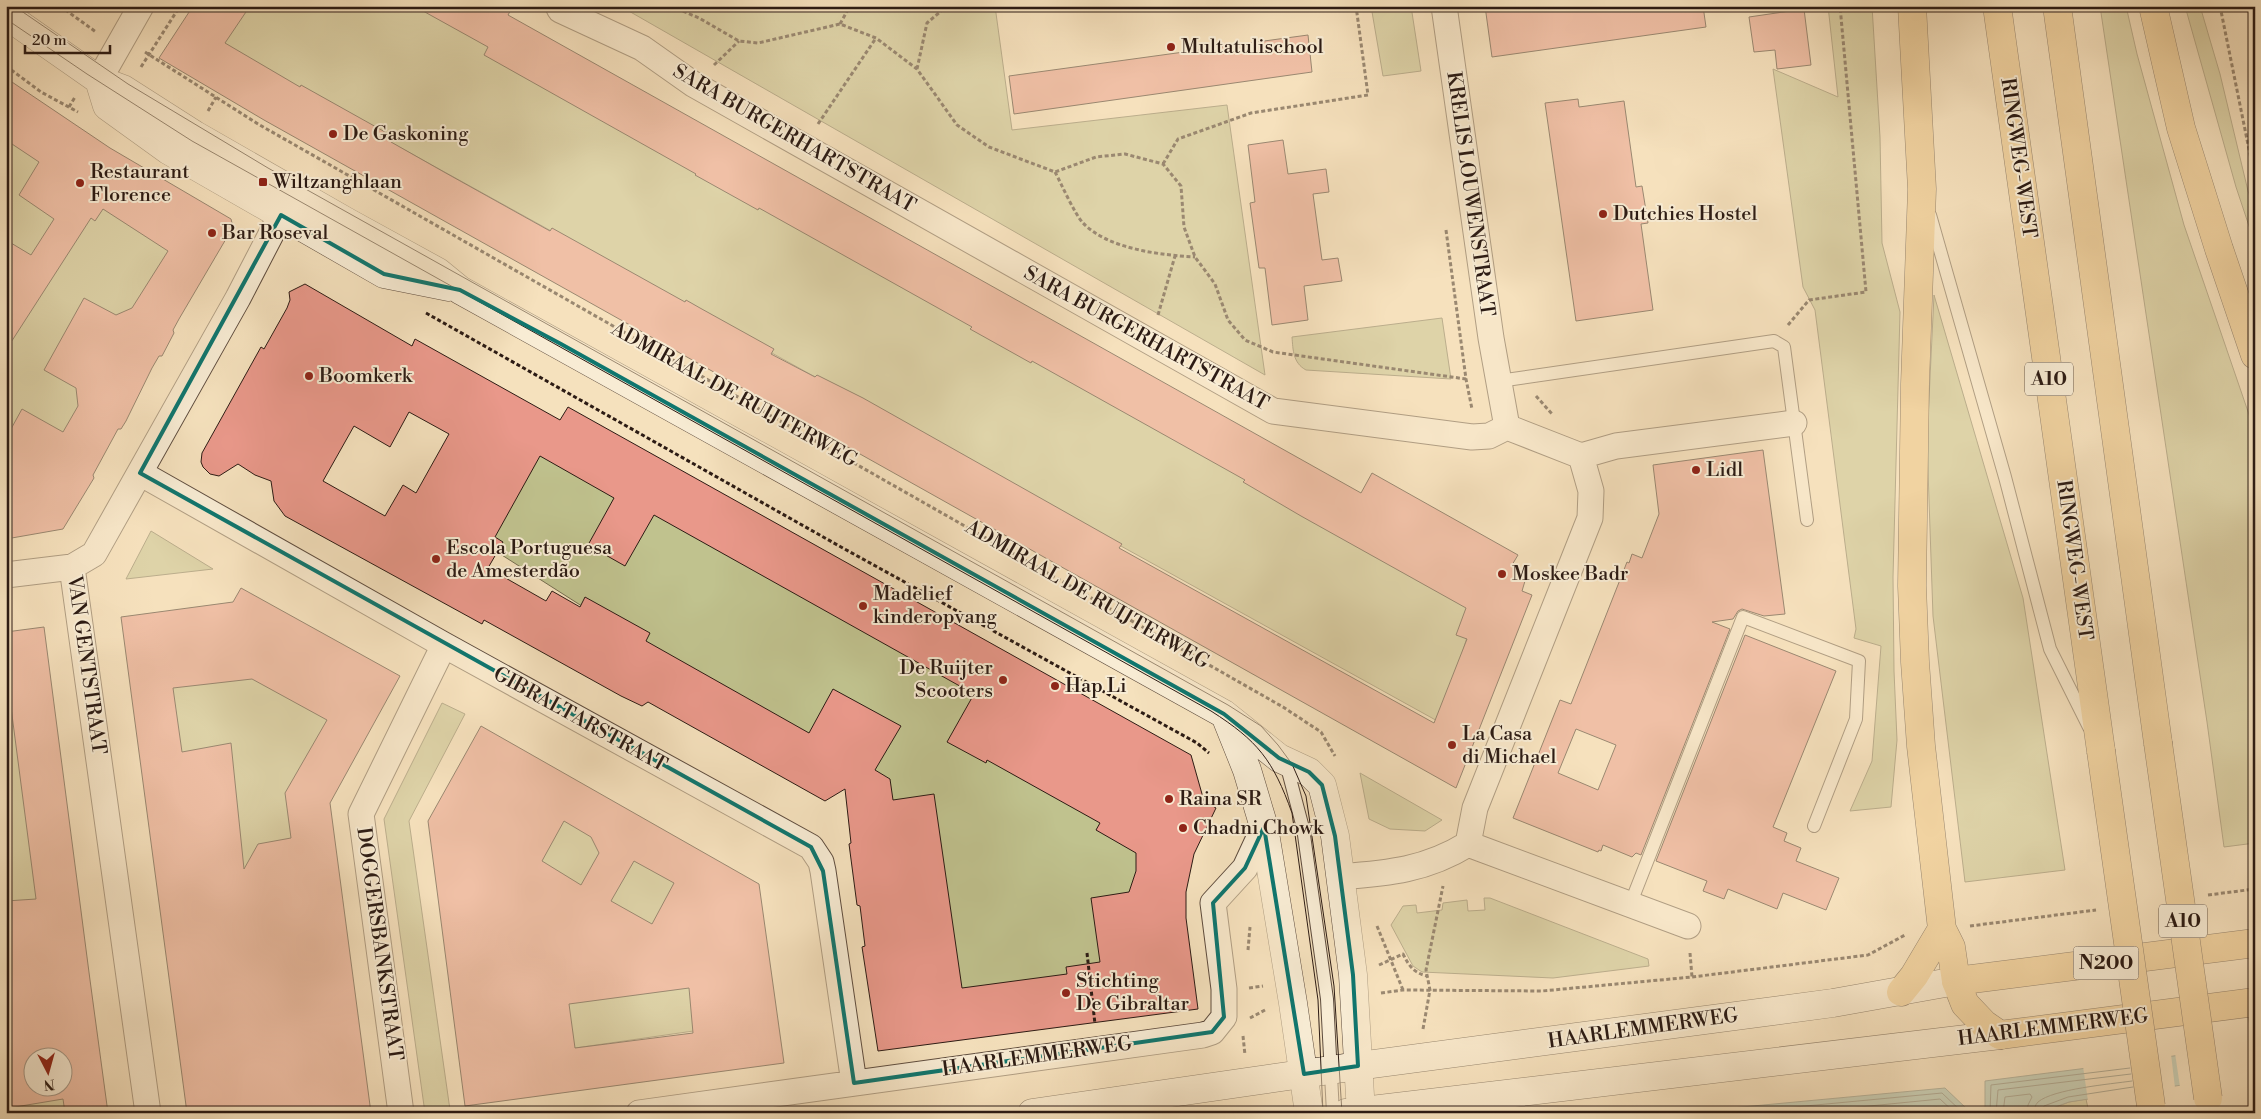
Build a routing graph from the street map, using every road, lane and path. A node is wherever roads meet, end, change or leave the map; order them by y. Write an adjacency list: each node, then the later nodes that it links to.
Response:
1 (60, 6): 18 (path)
2 (141, 6): 23 (street)
3 (180, 6): 50 (path, ADMIRAAL DE RUIJTERWEG)
4 (558, 6): 24 (street, SARA BURGERHARTSTRAAT)
5 (671, 6): 20 (path)
6 (850, 6): 17 (path)
7 (947, 6): 22 (path)
8 (1356, 6): 27 (path)
9 (1444, 6): 40 (street, KRELIS LOUWENSTRAAT)
10 (1840, 6): 36 (path)
11 (1912, 6): 30 (main road, A10)
12 (1997, 6): 51 (main road, RINGWEG-WEST / A10)
13 (2057, 6): 77 (main road, A10, bridge)
14 (2153, 6): 38 (main road)
15 (2220, 6): 29 (path)
16 (6, 15): 23 (street, ADMIRAAL DE RUIJTERWEG)
17 (840, 24): 19 (path); 20 (path)
18 (99, 35)
19 (876, 38): 22 (path); 26 (path)
20 (740, 41): 24 (path)
21 (6, 66): 25 (path)
22 (917, 69): 28 (path)
23 (99, 80): 31 (street, ADMIRAAL DE RUIJTERWEG); 34 (street, ADMIRAAL DE RUIJTERWEG)
24 (693, 84): 26 (street, SARA BURGERHARTSTRAAT)
25 (86, 116)
26 (803, 147): 37 (street, SARA BURGERHARTSTRAAT)
27 (1163, 164): 28 (path); 33 (path)
28 (1055, 172): 32 (path)
29 (2255, 179)
30 (1922, 189): 51 (lane, A10); 62 (main road, A10)
31 (281, 215): 34 (street, ADMIRAAL DE RUIJTERWEG); 44 (street, VAN GENTSTRAAT)
32 (1176, 256): 33 (path); 37 (path)
33 (1195, 256): 39 (path)
34 (460, 290): 49 (street, ADMIRAAL DE RUIJTERWEG)
35 (423, 311): 52 (path)
36 (1774, 340): 40 (lane); 41 (lane)
37 (1150, 341): 42 (street, SARA BURGERHARTSTRAAT)
38 (2255, 355)
39 (1466, 379)
40 (1499, 381): 42 (street)
41 (1794, 423): 43 (street); 45 (lane)
42 (1507, 427): 43 (street)
43 (1581, 456): 56 (street)
44 (140, 473): 46 (street, VAN GENTSTRAAT); 48 (street, GIBRALTARSTRAAT)
45 (1807, 520)
46 (72, 567): 47 (street); 80 (street, VAN GENTSTRAAT)
47 (6, 575)
48 (444, 645): 76 (street, GIBRALTARSTRAAT); 81 (street, DOGGERSBANKSTRAAT)
49 (1224, 714): 53 (street, ADMIRAAL DE RUIJTERWEG); 55 (street)
50 (1321, 732)
51 (2101, 751): 78 (main road, RINGWEG-WEST / A10, bridge)
52 (1216, 758)
53 (1279, 758): 57 (street, ADMIRAAL DE RUIJTERWEG); 74 (lane, ADMIRAAL DE RUIJTERWEG)
54 (1814, 826): 58 (lane)
55 (1264, 827): 75 (street); 76 (street, HAARLEMMERWEG)
56 (1459, 850): 57 (street); 58 (street); 67 (path)
57 (1340, 877): 73 (street, ADMIRAAL DE RUIJTERWEG)
58 (1630, 905): 61 (street)
59 (1374, 918): 67 (path)
60 (1250, 920): 65 (path)
61 (1688, 926)
62 (1942, 930): 66 (main road, A10); 67 (path); 68 (main road)
63 (2255, 943): 66 (main road, HAARLEMMERWEG / N200)
64 (1087, 954): 70 (path)
65 (1247, 959)
66 (1956, 981): 68 (street, HAARLEMMERWEG / N200); 71 (main road, A10)
67 (1430, 990): 72 (path)
68 (1901, 992): 72 (street, HAARLEMMERWEG)
69 (2255, 1002): 71 (main road, HAARLEMMERWEG)
70 (1094, 1012)
71 (2000, 1035): 79 (street, HAARLEMMERWEG)
72 (1427, 1058): 73 (street, HAARLEMMERWEG)
73 (1358, 1066): 74 (street, HAARLEMMERWEG); 79 (street, ADMIRAAL DE RUIJTERWEG)
74 (1332, 1070): 75 (street, HAARLEMMERWEG); 85 (lane, ADMIRAAL DE RUIJTERWEG)
75 (1304, 1074): 83 (street, HAARLEMMERWEG); 84 (street)
76 (854, 1082): 82 (street, HAARLEMMERWEG)
77 (2209, 1106)
78 (2152, 1109)
79 (1356, 1112)
80 (148, 1113)
81 (401, 1113)
82 (639, 1113)
83 (1032, 1113)
84 (1309, 1113)
85 (1333, 1113)

